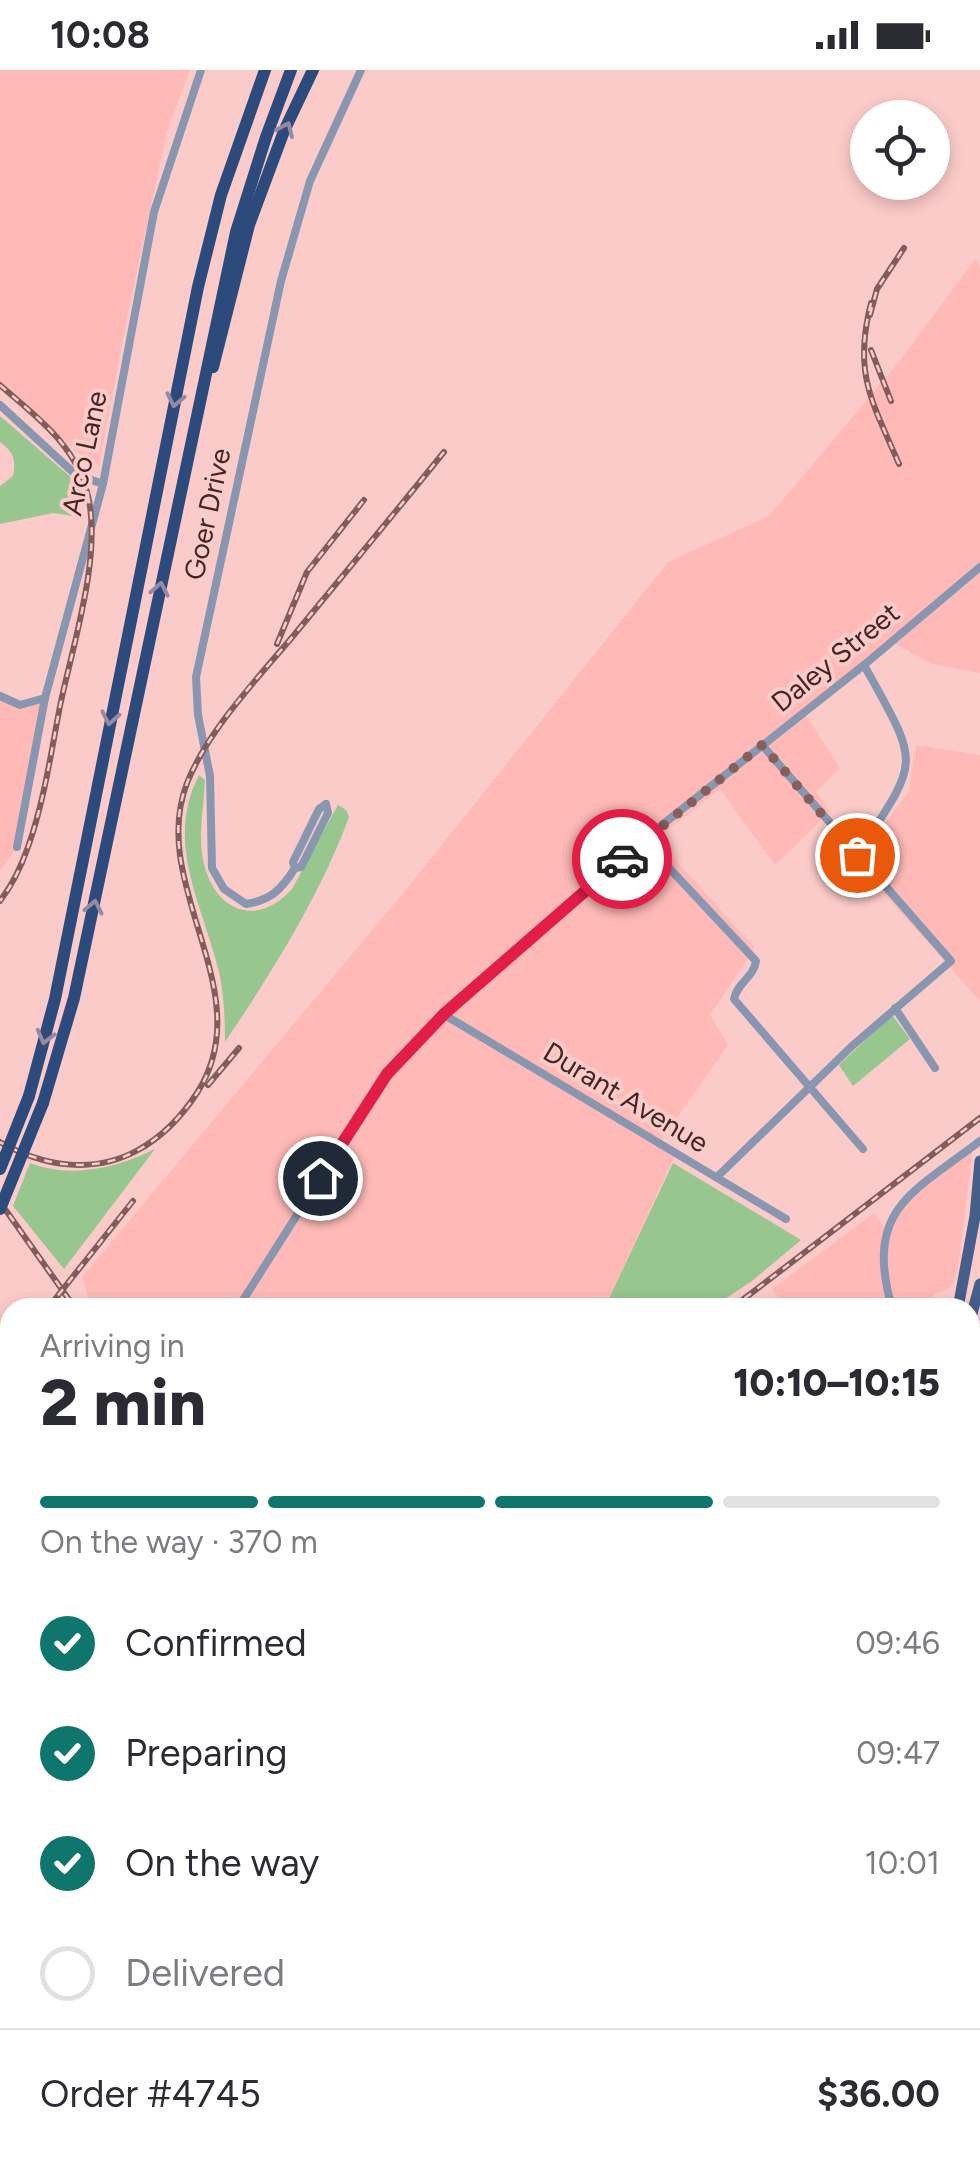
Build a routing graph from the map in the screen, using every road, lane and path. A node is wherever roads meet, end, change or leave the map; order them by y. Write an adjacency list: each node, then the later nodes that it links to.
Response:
1 (200, 70): 9 (street, Arco Lane)
2 (256, 70): 7 (highway)
3 (265, 70): 7 (highway)
4 (292, 70): 10 (highway)
5 (313, 70): 10 (highway, one-way to 5)
6 (361, 70): 19 (street, Goer Drive)
7 (187, 340): 27 (highway, one-way to 27, bridge)
8 (0, 405): 9 (street)
9 (103, 484): 14 (street, Arco Lane)
10 (180, 490): 29 (highway, one-way to 10, bridge)
11 (980, 568): 12 (street, Daley Street)
12 (864, 665): 15 (street, Daley Street); 18 (street)
13 (0, 696): 14 (street)
14 (45, 698): 17 (street, Arco Lane)
15 (762, 745): 16 (street, Daley Street); 18 (street)
16 (643, 840): 21 (street, Daley Street); 23 (street)
17 (17, 848)
18 (857, 855): 20 (street)
19 (295, 868): 19 (street, Goer Drive)
20 (895, 1008): 22 (street); 23 (street)
21 (444, 1014): 28 (street, Durant Avenue); 31 (street, Daley Street)
22 (935, 1068)
23 (810, 1087): 25 (street); 28 (street)
24 (980, 1141): 32 (street)
25 (863, 1149)
26 (980, 1161): 33 (main road)
27 (0, 1169)
28 (716, 1177): 30 (street, Durant Avenue)
29 (0, 1210)
30 (786, 1219)
31 (244, 1298)
32 (890, 1298)
33 (960, 1298)

